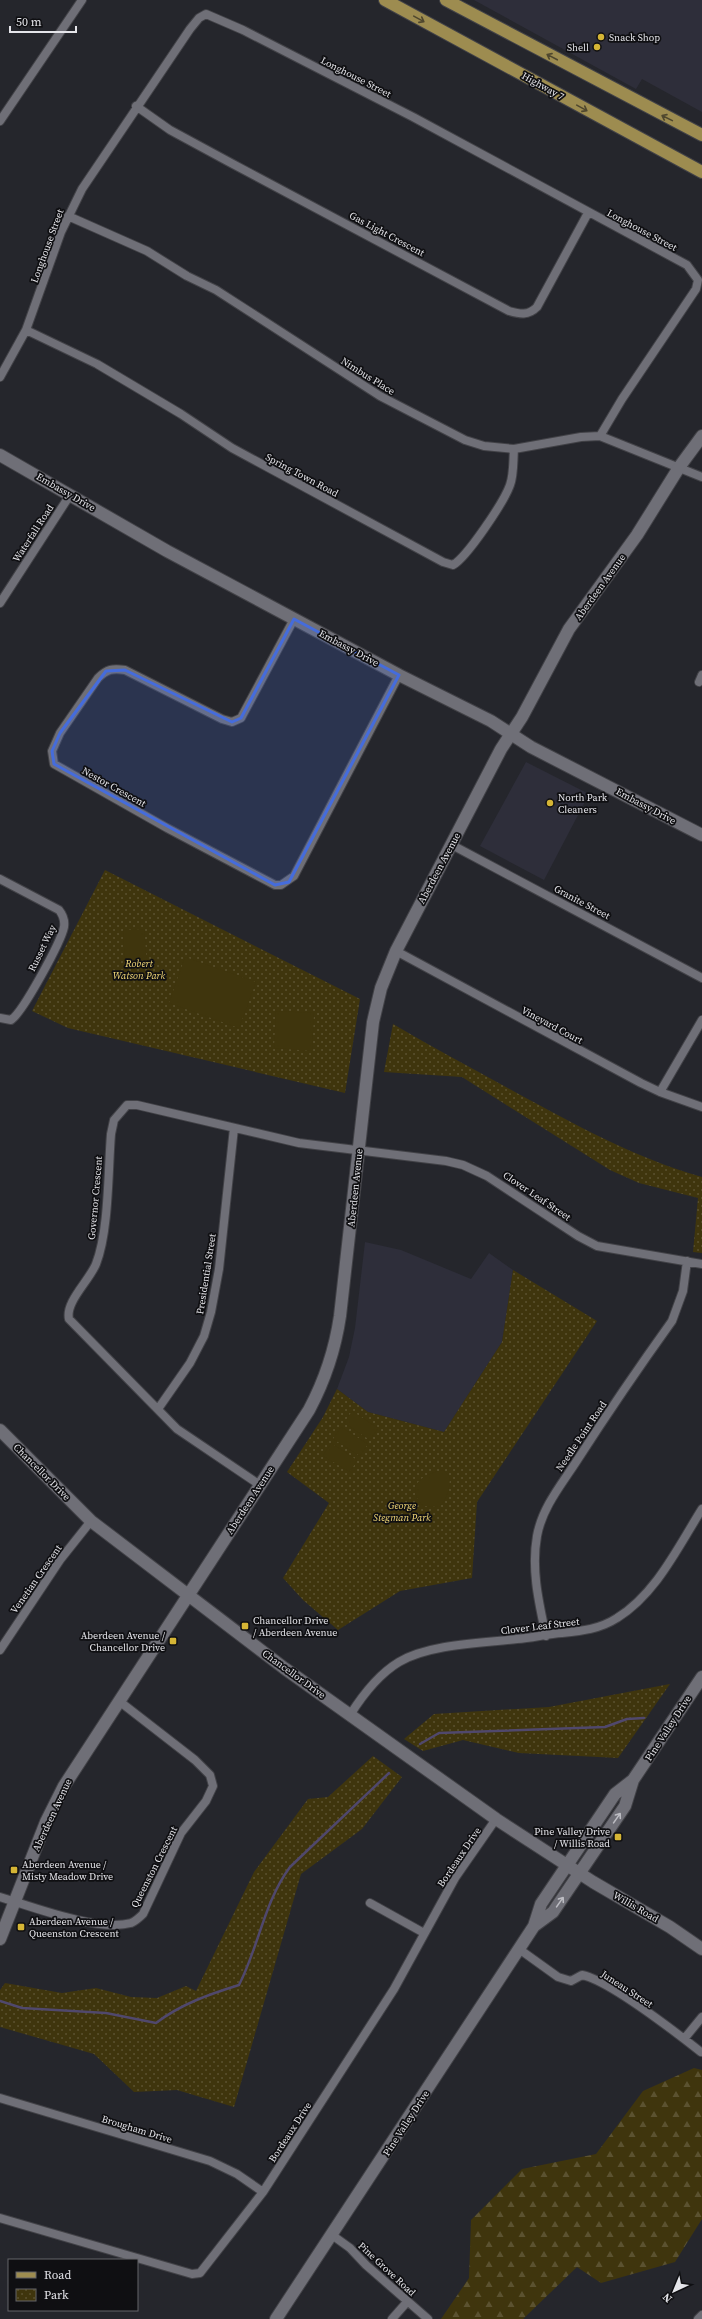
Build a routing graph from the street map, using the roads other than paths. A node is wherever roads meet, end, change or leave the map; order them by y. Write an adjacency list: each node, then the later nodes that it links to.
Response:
1 (82, 0): 5 (street)
2 (385, 0): 7 (main road, Highway 7, one-way to 7)
3 (446, 0): 6 (main road, one-way to 3)
4 (136, 106): 8 (street, Longhouse Street); 8 (street, Gas Light Crescent); 9 (street, Longhouse Street)
5 (0, 121)
6 (702, 135)
7 (702, 172)
8 (588, 212): 12 (street, Longhouse Street)
9 (68, 216): 10 (street, Longhouse Street); 14 (street, Nimbus Place)
10 (26, 330): 11 (street, Longhouse Street); 14 (street, Spring Town Road)
11 (0, 377)
12 (600, 436): 14 (street, Nimbus Place); 16 (street, Nimbus Place)
13 (702, 436): 16 (street, Aberdeen Avenue)
14 (514, 449)
15 (0, 455): 18 (street, Embassy Drive)
16 (680, 466): 17 (street, Nimbus Place); 22 (street, Aberdeen Avenue)
17 (702, 477)
18 (70, 495): 19 (street, Waterfall Road); 20 (street, Embassy Drive)
19 (0, 603)
20 (294, 619): 21 (street, Embassy Drive); 21 (street, Nestor Crescent)
21 (398, 675): 22 (street, Embassy Drive)
22 (511, 734): 23 (street, Embassy Drive); 24 (street, Aberdeen Avenue)
23 (702, 835)
24 (452, 845): 26 (street, Aberdeen Avenue); 27 (street, Granite Street)
25 (0, 879): 28 (street, Russet Way)
26 (396, 951): 30 (street, Vineyard Court); 33 (street, Aberdeen Avenue)
27 (702, 978)
28 (0, 1018)
29 (702, 1020): 30 (street)
30 (660, 1092): 31 (street, Vineyard Court)
31 (702, 1107)
32 (234, 1128): 33 (street, Governor Crescent); 36 (street, Presidential Street); 36 (street, Governor Crescent)
33 (359, 1152): 34 (street, Clover Leaf Street); 38 (street, Aberdeen Avenue)
34 (687, 1261): 35 (street, Clover Leaf Street); 42 (street, Needle Point Road)
35 (702, 1264)
36 (158, 1408): 38 (street, Governor Crescent)
37 (0, 1430): 40 (street, Chancellor Drive)
38 (260, 1485): 41 (street, Aberdeen Avenue)
39 (702, 1509): 42 (street, Clover Leaf Street)
40 (92, 1522): 41 (street, Chancellor Drive); 43 (street, Venetian Crescent)
41 (188, 1596): 45 (street, Aberdeen Avenue); 46 (street, Chancellor Drive)
42 (546, 1636): 46 (street, Clover Leaf Street)
43 (0, 1650)
44 (702, 1677): 47 (street, Pine Valley Drive)
45 (119, 1701): 52 (street, Aberdeen Avenue); 52 (street, Queenston Crescent)
46 (350, 1715): 48 (street, Chancellor Drive)
47 (633, 1780): 49 (street, Pine Valley Drive); 50 (street, Pine Valley Drive, one-way to 47)
48 (496, 1819): 49 (street, Chancellor Drive); 55 (street, Bordeaux Drive)
49 (568, 1866): 50 (street, Willis Road); 54 (street, Pine Valley Drive)
50 (579, 1873): 54 (street, Pine Valley Drive, one-way to 50); 58 (street, Willis Road)
51 (0, 1897): 52 (street, Queenston Crescent)
52 (15, 1902): 56 (street, Aberdeen Avenue)
53 (370, 1903): 55 (street)
54 (534, 1926): 57 (street, Pine Valley Drive)
55 (424, 1933): 63 (street, Bordeaux Drive)
56 (0, 1939)
57 (519, 1948): 60 (street, Juneau Street); 65 (street, Pine Valley Drive)
58 (702, 1949)
59 (702, 2017): 60 (street)
60 (684, 2039): 61 (street, Juneau Street)
61 (701, 2052)
62 (0, 2098): 63 (street, Brougham Drive)
63 (263, 2192): 64 (street, Bordeaux Drive)
64 (0, 2218)
65 (332, 2235): 66 (street, Pine Grove Road); 68 (street, Pine Valley Drive)
66 (407, 2302): 69 (street); 70 (street, Pine Grove Road)
67 (702, 2315): 71 (street)
68 (276, 2319)
69 (392, 2319)
70 (428, 2319)
71 (698, 2319)

